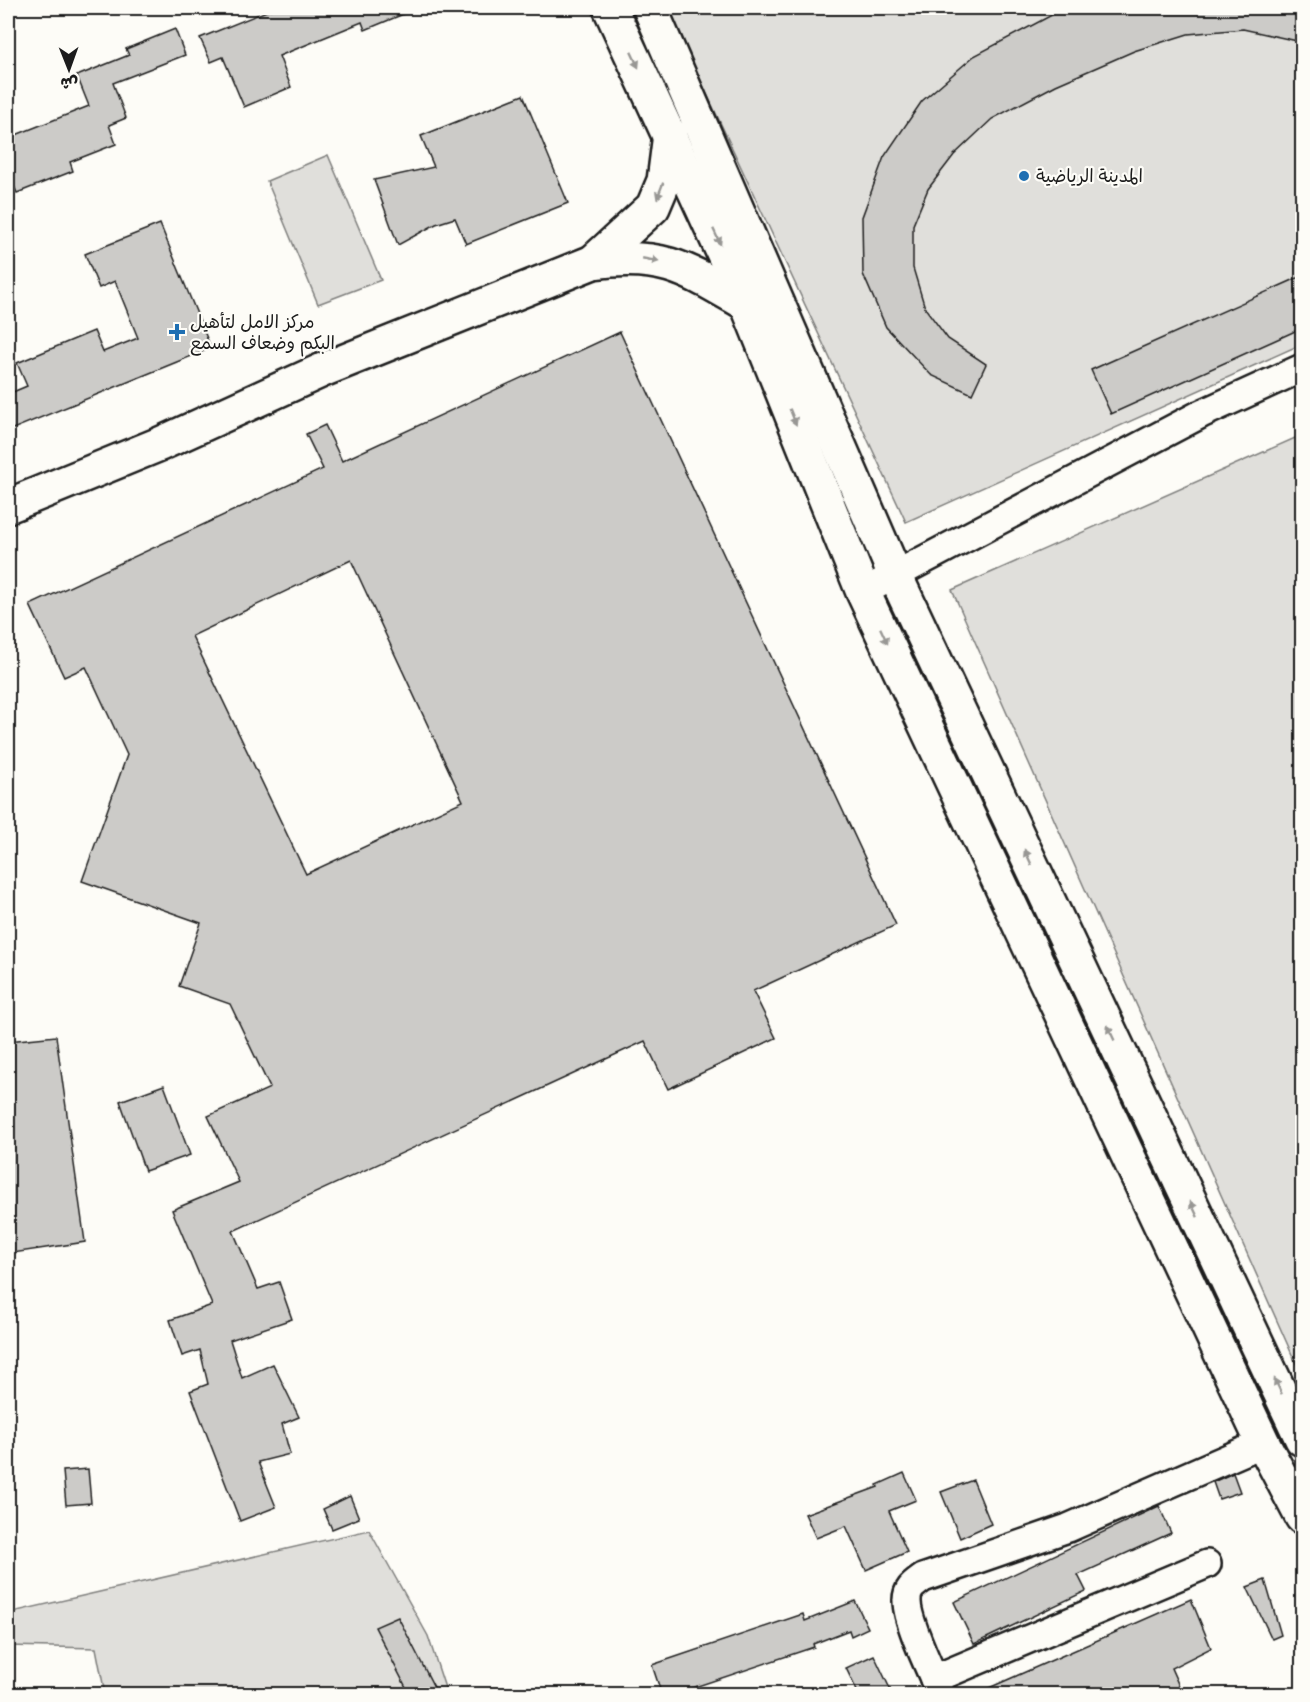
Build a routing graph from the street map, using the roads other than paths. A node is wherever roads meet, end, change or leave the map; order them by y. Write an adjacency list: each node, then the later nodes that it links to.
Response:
1 (610, 8): 3 (main road, one-way to 3)
2 (650, 8): 8 (main road)
3 (670, 134): 4 (main road, one-way to 4); 5 (main road, one-way to 5)
4 (593, 262): 5 (main road, one-way to 5); 7 (main road)
5 (747, 304): 9 (main road, one-way to 9)
6 (1302, 368): 8 (street)
7 (8, 506)
8 (895, 575): 9 (street); 10 (main road, one-way to 8)
9 (863, 592): 11 (main road, one-way to 11)
10 (1302, 1439)
11 (1263, 1443): 12 (main road); 14 (street)
12 (1302, 1517)
13 (1207, 1564): 14 (street)
14 (938, 1687)

